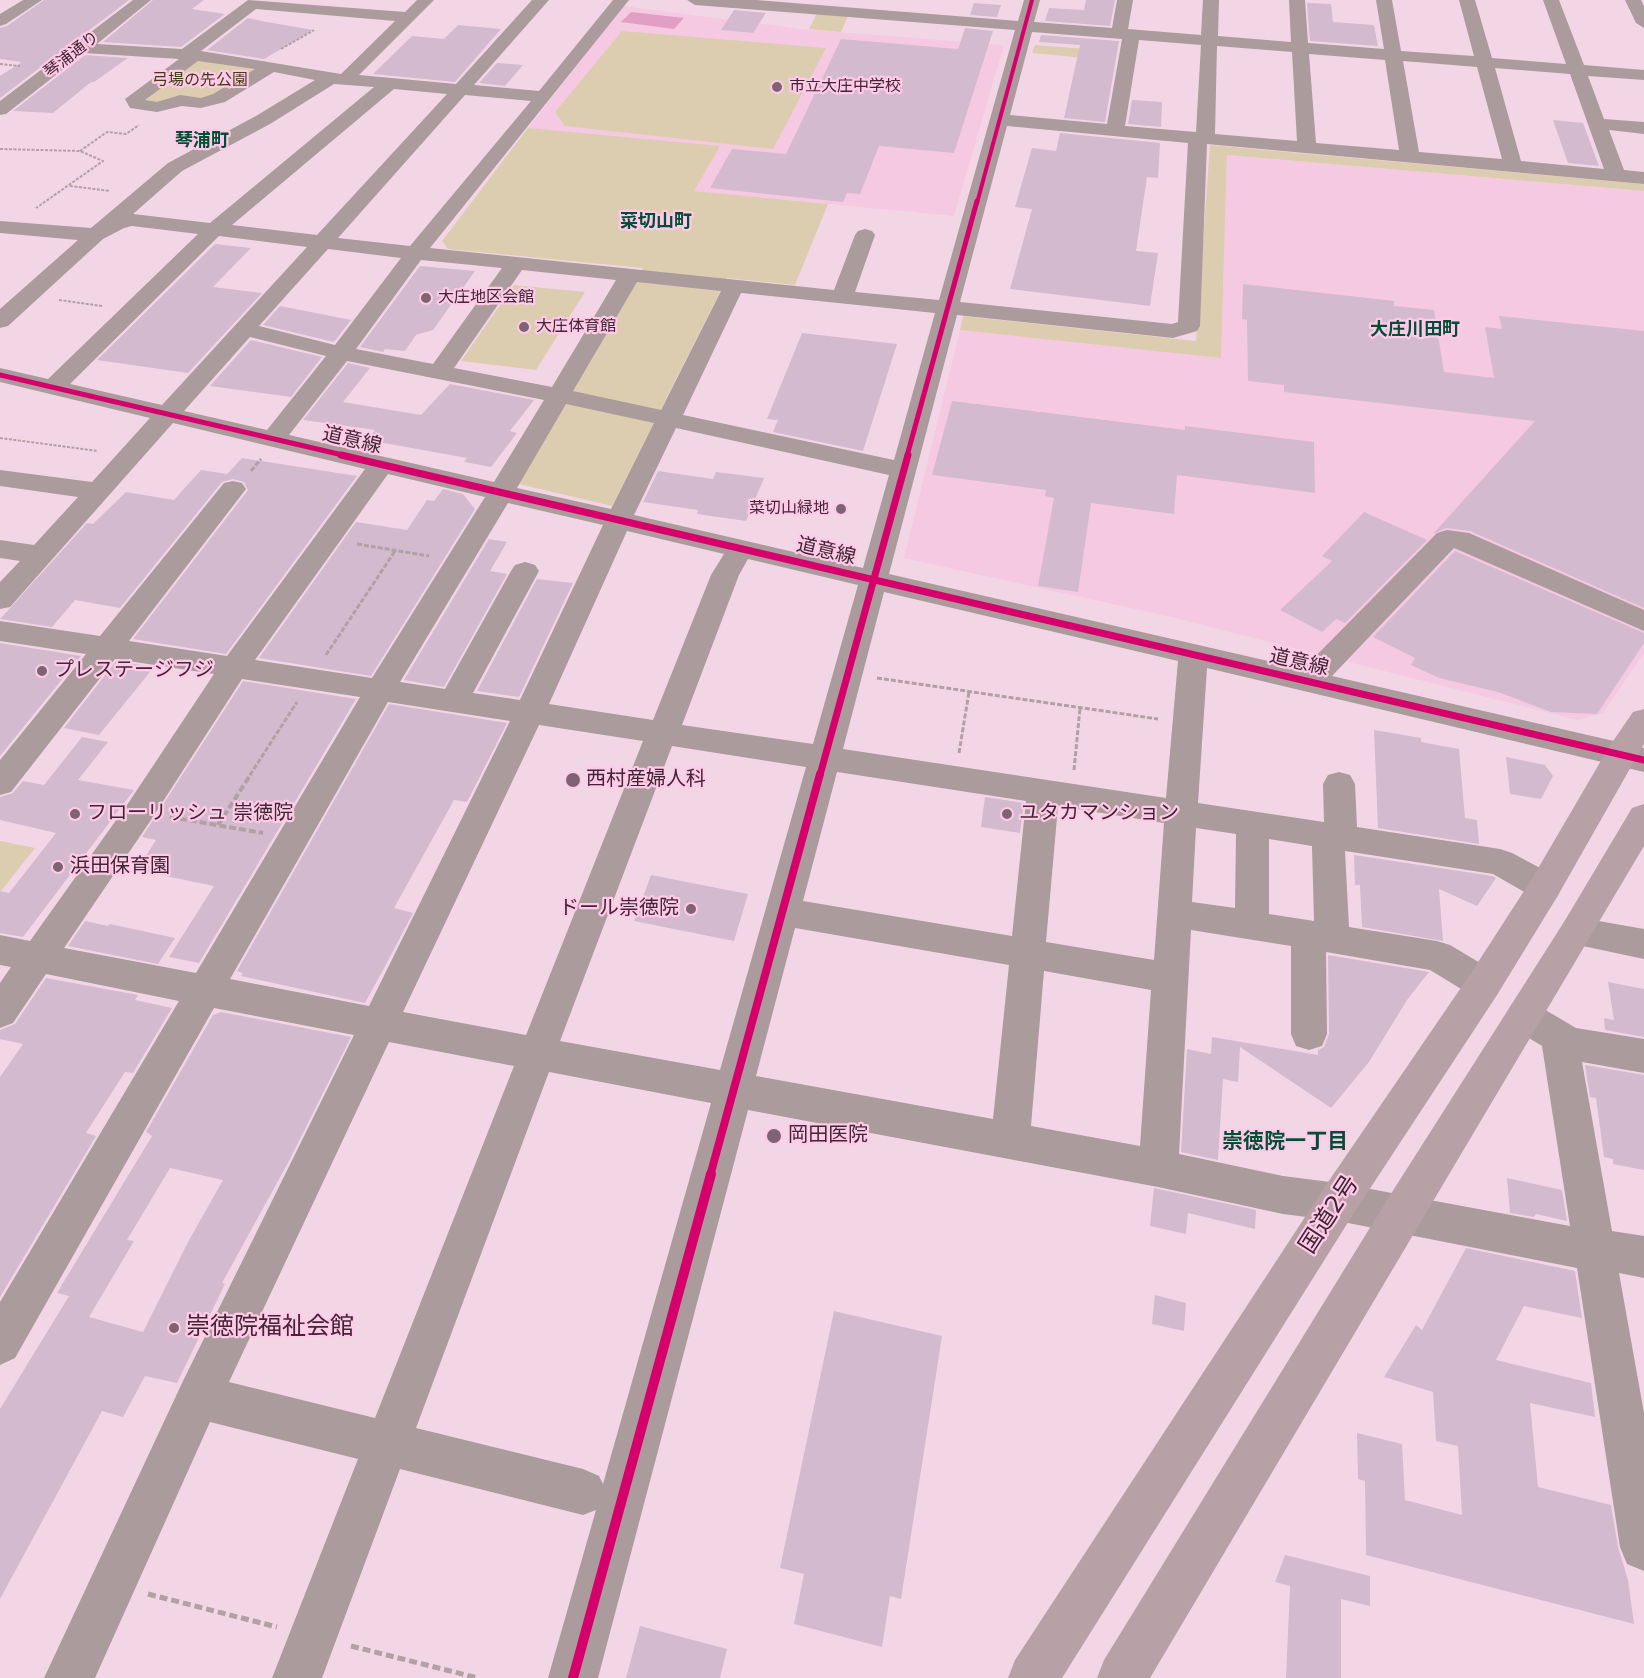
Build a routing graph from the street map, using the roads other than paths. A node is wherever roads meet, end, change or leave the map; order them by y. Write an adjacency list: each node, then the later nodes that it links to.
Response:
1 (33, 0): 22 (street)
2 (143, 0): 26 (street, 琴浦通り)
3 (426, 0): 20 (street)
4 (541, 0): 36 (street)
5 (621, 0): 37 (street)
6 (695, 0): 7 (street)
7 (700, 0): 17 (street)
8 (946, 0): 21 (street)
9 (1125, 0): 24 (street)
10 (1211, 0): 25 (street)
11 (1297, 0): 27 (street)
12 (1384, 0): 29 (street)
13 (1467, 0): 30 (street)
14 (1551, 0): 32 (street)
15 (1633, 0): 23 (street)
16 (255, 2): 20 (street); 28 (street)
17 (784, 3): 18 (street)
18 (867, 7): 21 (street)
19 (1029, 13): 21 (street); 24 (street); 39 (street)
20 (409, 17): 34 (street)
21 (939, 19)
22 (0, 21)
23 (1644, 23)
24 (1125, 34): 25 (street); 42 (street)
25 (1209, 41): 27 (street); 43 (street)
26 (80, 48): 28 (street); 38 (street, 琴浦通り)
27 (1300, 48): 29 (street); 44 (street)
28 (191, 55): 31 (street); 31 (street)
29 (1391, 55): 30 (street); 45 (street)
30 (1484, 62): 32 (street); 46 (street)
31 (267, 65): 34 (street)
32 (1578, 70): 33 (street); 40 (street)
33 (1644, 75)
34 (338, 78): 35 (street); 51 (street)
35 (390, 83): 36 (street); 50 (street)
36 (460, 90): 37 (street); 53 (street)
37 (544, 97): 54 (street)
38 (0, 110)
39 (1000, 120): 42 (street); 59 (street)
40 (1598, 124): 41 (street); 47 (street)
41 (1644, 128)
42 (1115, 131): 43 (street)
43 (1202, 138): 44 (street); 59 (street)
44 (1307, 148): 45 (street)
45 (1410, 157): 46 (street)
46 (1513, 166): 47 (street)
47 (1616, 175): 48 (street)
48 (1644, 178)
49 (3, 229): 51 (street)
50 (215, 229): 51 (street); 53 (street); 65 (street)
51 (96, 235): 60 (street)
52 (865, 235): 58 (street)
53 (323, 241): 54 (street); 61 (street)
54 (415, 253): 55 (street); 62 (street)
55 (517, 263): 56 (street); 63 (street)
56 (630, 275): 57 (street); 66 (street)
57 (734, 286): 58 (street); 68 (street)
58 (842, 297): 59 (street)
59 (949, 308): 71 (street)
60 (0, 321)
61 (243, 329): 62 (street); 67 (street)
62 (341, 352): 63 (street); 69 (street)
63 (440, 371): 66 (street)
64 (0, 375): 65 (street, 道意線)
65 (53, 387): 67 (street, 道意線)
66 (558, 395): 68 (street); 75 (street)
67 (165, 414): 69 (street, 道意線); 74 (street)
68 (669, 420): 71 (street); 76 (street)
69 (273, 439): 70 (street, 道意線)
70 (381, 465): 75 (street, 道意線); 87 (street)
71 (904, 470): 81 (street)
72 (0, 478): 74 (street)
73 (233, 489): 85 (street)
74 (97, 491): 79 (street)
75 (501, 493): 76 (street, 道意線); 89 (street)
76 (618, 521): 78 (street, 道意線); 91 (street)
77 (0, 549): 79 (street)
78 (740, 549): 81 (street, 道意線); 93 (street)
79 (40, 555): 82 (street)
80 (525, 571): 90 (street)
81 (875, 580): 86 (street, 道意線); 95 (street)
82 (2, 594)
83 (1644, 621): 88 (street)
84 (0, 631): 85 (street)
85 (107, 647): 87 (street); 96 (street)
86 (1193, 655): 88 (street, 道意線); 99 (street)
87 (236, 666): 89 (street); 112 (street)
88 (1308, 682): 94 (street, 道意線)
89 (380, 688): 90 (street); 115 (street)
90 (454, 700): 91 (street)
91 (529, 712): 93 (street); 118 (street)
92 (1644, 720): 94 (highway, 国道2号)
93 (664, 732): 95 (street); 121 (street)
94 (1632, 757): 103 (highway, 国道2号)
95 (824, 758): 98 (street); 104 (street)
96 (0, 783)
97 (1339, 784): 102 (street)
98 (1057, 793): 99 (street); 111 (street)
99 (1181, 812): 100 (street); 105 (street)
100 (1253, 824): 102 (street); 106 (street)
101 (1640, 830): 107 (highway)
102 (1335, 836): 103 (street); 108 (street)
103 (1545, 887): 114 (highway, 国道2号)
104 (783, 912): 111 (street); 123 (street)
105 (1175, 914): 106 (street); 113 (street)
106 (1252, 926): 108 (street)
107 (1576, 932): 109 (street); 117 (highway)
108 (1320, 937): 114 (street); 119 (street)
109 (1644, 944)
110 (0, 950): 112 (street)
111 (1028, 954): 113 (street); 124 (street)
112 (38, 957): 115 (street); 116 (street)
113 (1170, 978): 125 (street)
114 (1484, 984): 126 (highway, 国道2号)
115 (204, 990): 118 (street); 130 (street)
116 (0, 1011)
117 (1524, 1016): 120 (street); 127 (highway)
118 (378, 1024): 121 (street); 132 (street)
119 (1309, 1035)
120 (1559, 1037): 122 (street); 128 (street)
121 (537, 1053): 123 (street); 133 (street)
122 (1644, 1056)
123 (736, 1088): 124 (street); 138 (street)
124 (1010, 1140): 125 (street)
125 (1158, 1168): 126 (street)
126 (1338, 1202): 127 (street); 139 (highway, 国道2号)
127 (1401, 1214): 128 (street); 140 (highway)
128 (1594, 1251): 129 (street); 131 (street)
129 (1644, 1257)
130 (0, 1343)
131 (1629, 1374): 135 (street)
132 (199, 1397): 133 (street); 136 (street)
133 (387, 1444): 134 (street); 137 (street)
134 (583, 1492)
135 (1643, 1533)
136 (69, 1678)
137 (297, 1678)
138 (573, 1678)
139 (1033, 1678)
140 (1122, 1678)

